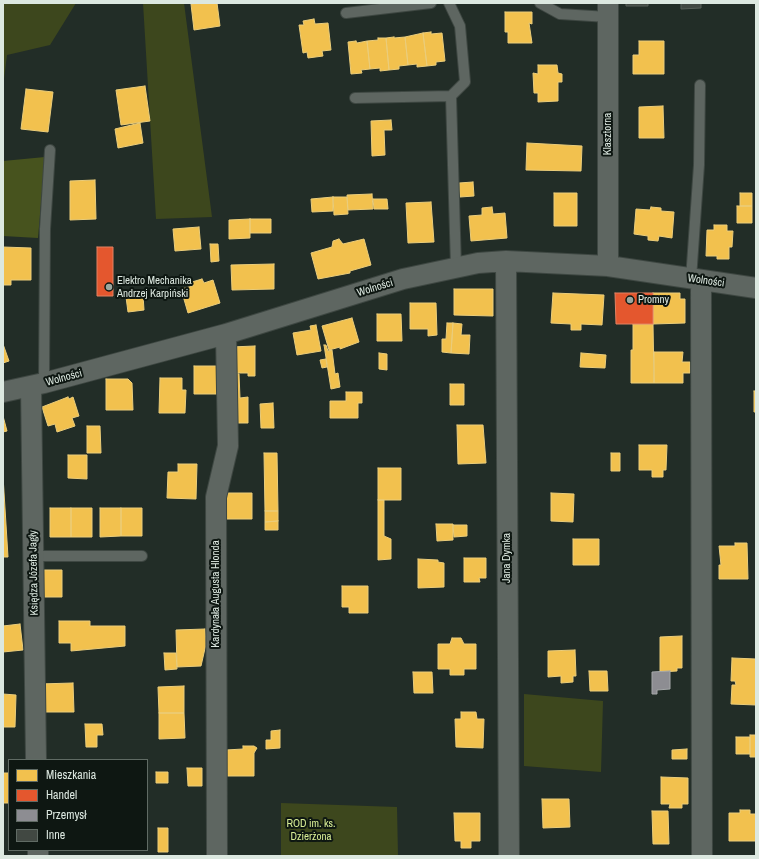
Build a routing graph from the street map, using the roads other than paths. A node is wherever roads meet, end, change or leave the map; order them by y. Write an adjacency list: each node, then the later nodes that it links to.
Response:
1 (431, 3): 5 (lane)
2 (449, 3): 7 (lane)
3 (540, 3): 4 (lane)
4 (608, 10): 12 (street, Klasztorna)
5 (346, 13)
6 (700, 85): 13 (lane)
7 (452, 96): 8 (lane); 11 (lane)
8 (355, 98)
9 (50, 150): 16 (lane)
10 (506, 261): 11 (street, Wolności); 12 (street, Wolności); 22 (street, Jana Dymka)
11 (456, 266): 15 (street, Wolności)
12 (608, 266): 13 (street, Wolności)
13 (696, 280): 14 (street, Wolności); 23 (street)
14 (756, 288)
15 (226, 334): 16 (street, Wolności); 21 (street, Kardynała Augusta Hlonda)
16 (38, 385): 17 (street, Wolności); 18 (street, Księdza Józefa Jagły)
17 (3, 392)
18 (34, 556): 19 (lane); 20 (street, Księdza Józefa Jagły)
19 (142, 556)
20 (36, 759)
21 (217, 856)
22 (508, 856)
23 (702, 856)

